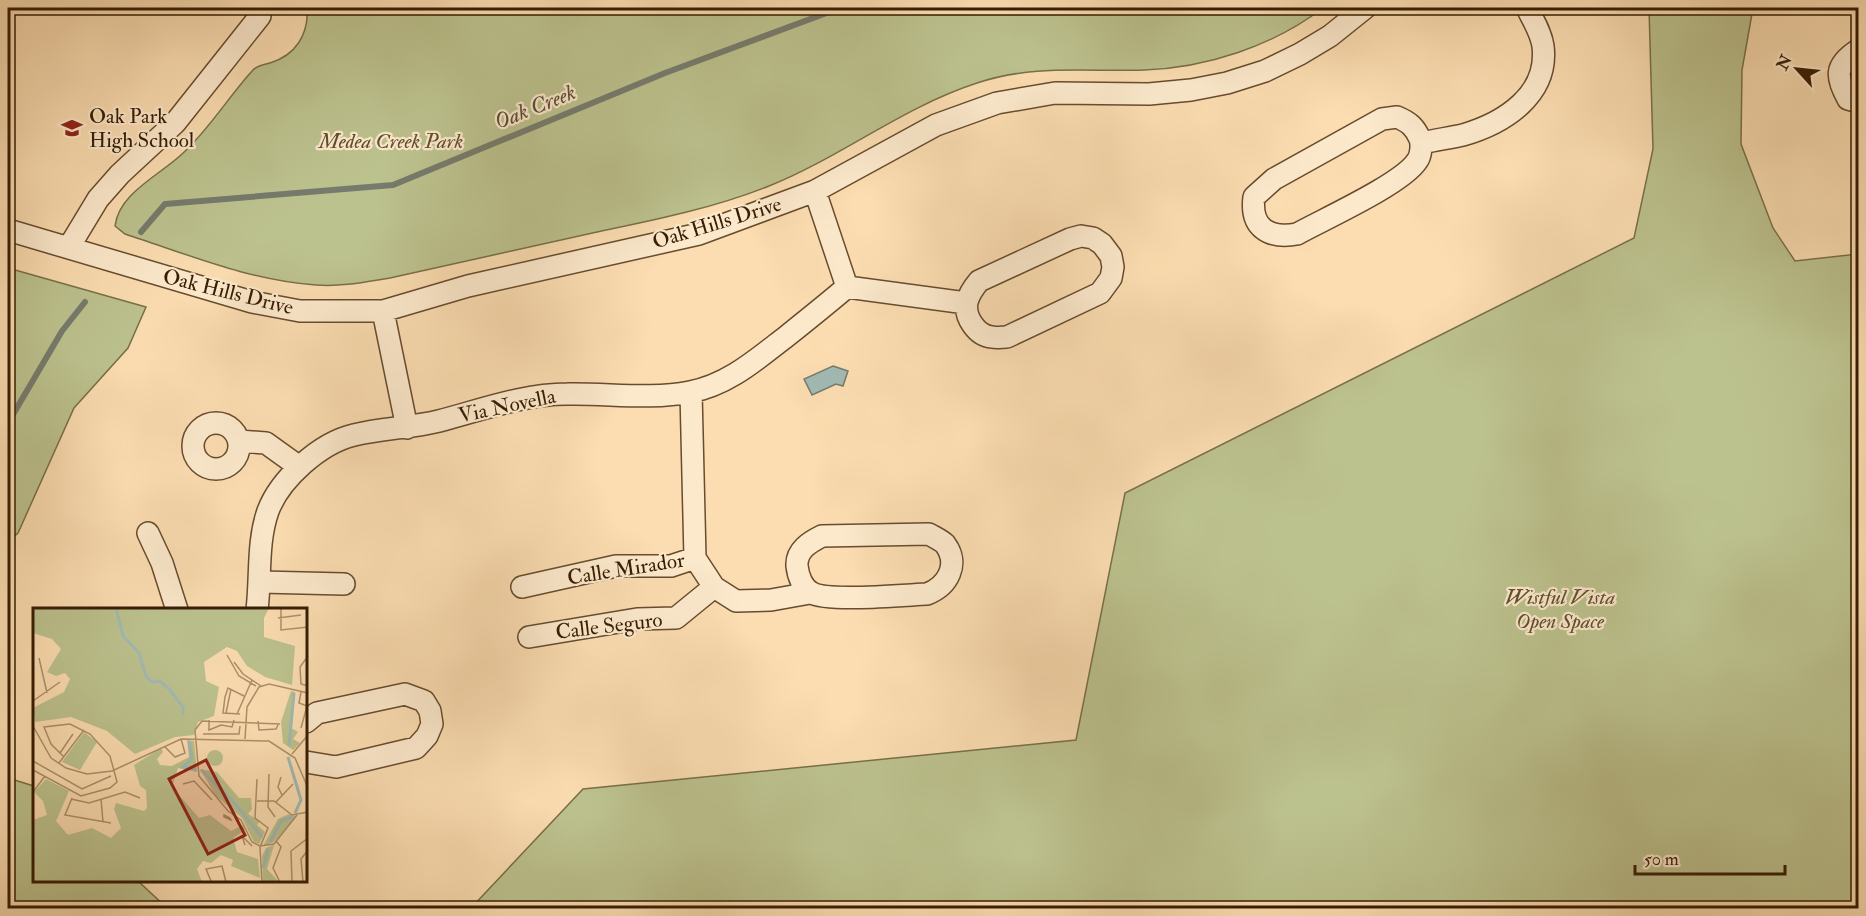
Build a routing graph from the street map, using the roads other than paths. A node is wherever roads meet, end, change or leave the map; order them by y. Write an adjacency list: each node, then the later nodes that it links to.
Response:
1 (1365, 8): 7 (street, Oak Hills Drive)
2 (1527, 8): 6 (street)
3 (260, 16): 9 (street)
4 (1858, 50): 5 (street)
5 (1858, 102)
6 (1422, 143): 6 (street)
7 (815, 191): 10 (street); 12 (street, Oak Hills Drive)
8 (8, 230): 9 (street, Oak Hills Drive)
9 (69, 247): 12 (street, Oak Hills Drive)
10 (847, 287): 11 (street); 13 (street, Via Novella)
11 (966, 303): 11 (street)
12 (383, 311): 14 (street)
13 (691, 392): 14 (street, Via Novella); 18 (street)
14 (407, 428): 16 (street, Via Novella)
15 (238, 441): 16 (street)
16 (298, 466): 19 (street, Via Novella)
17 (148, 533): 24 (street)
18 (695, 558): 21 (street, Calle Mirador); 22 (street)
19 (261, 582): 20 (street); 25 (street, Via Novella)
20 (344, 584)
21 (522, 587)
22 (714, 587): 23 (street); 26 (street, Calle Seguro)
23 (810, 593): 23 (street)
24 (176, 608)
25 (257, 608)
26 (529, 637)
27 (308, 720): 28 (street)
28 (308, 762)

